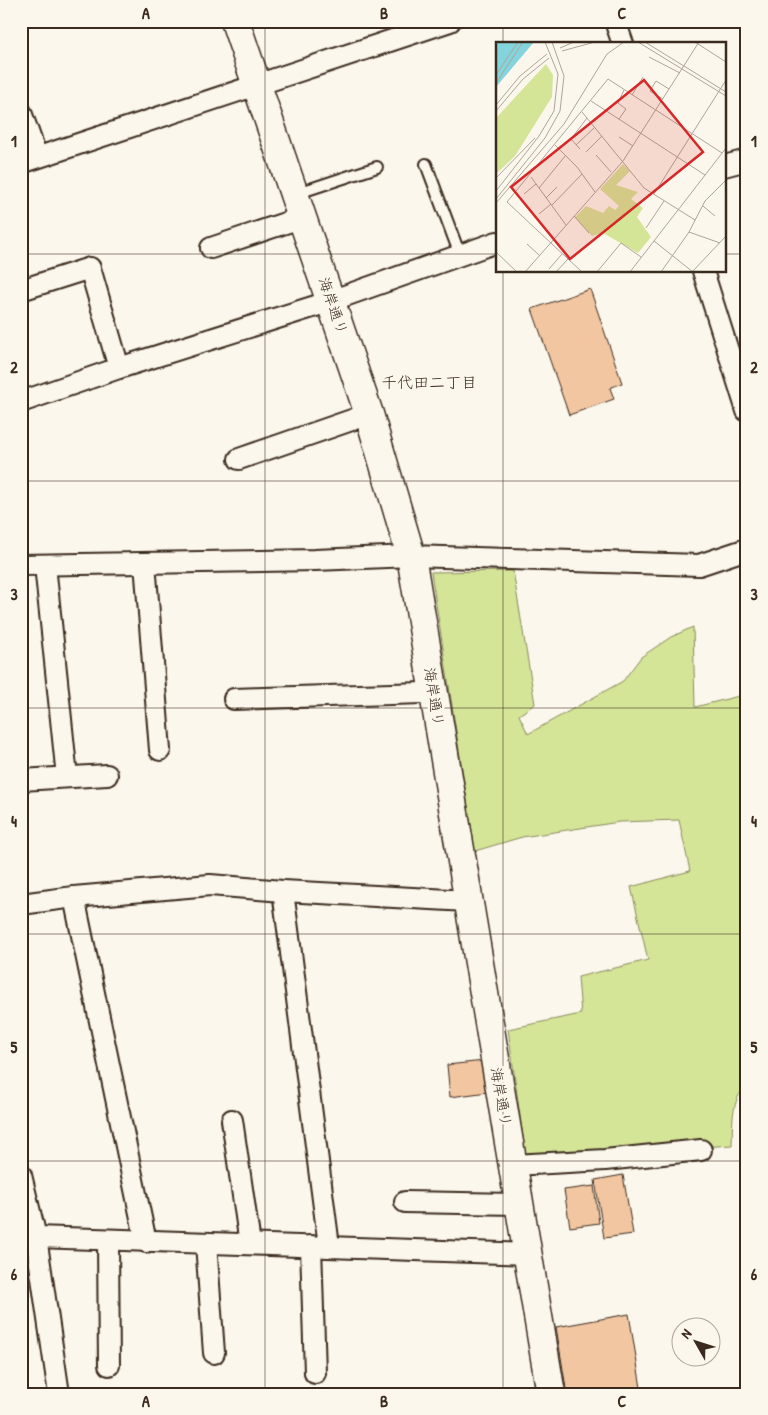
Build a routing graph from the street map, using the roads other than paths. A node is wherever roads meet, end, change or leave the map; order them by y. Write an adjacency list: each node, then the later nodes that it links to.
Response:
1 (236, 21): 5 (street, 海岸通り)
2 (450, 21): 5 (street)
3 (615, 21): 4 (street)
4 (623, 42)
5 (257, 86): 7 (street); 12 (street, 海岸通り)
6 (21, 112): 7 (street)
7 (29, 160)
8 (747, 160): 10 (street)
9 (426, 164): 15 (lane)
10 (726, 165)
11 (378, 167): 12 (lane)
12 (299, 205): 14 (street); 18 (street, 海岸通り)
13 (496, 242): 15 (street)
14 (211, 248)
15 (460, 254): 18 (street)
16 (703, 272): 21 (street)
17 (21, 290): 19 (street)
18 (331, 301): 19 (street); 22 (street, 海岸通り)
19 (119, 368): 20 (street)
20 (21, 402)
21 (747, 411)
22 (369, 414): 23 (street); 25 (street, 海岸通り)
23 (239, 458)
24 (747, 549): 25 (street)
25 (411, 556): 26 (street); 37 (street, 海岸通り)
26 (145, 563): 28 (street); 31 (street)
27 (21, 565): 28 (street)
28 (45, 565): 33 (street)
29 (423, 693): 30 (street)
30 (234, 700)
31 (160, 750)
32 (108, 775): 33 (street)
33 (66, 777): 34 (street)
34 (21, 780)
35 (283, 891): 36 (street); 37 (street); 50 (street)
36 (74, 897): 38 (street); 47 (street)
37 (468, 901): 41 (street, 海岸通り)
38 (21, 904)
39 (232, 1120): 49 (street)
40 (701, 1150): 41 (street)
41 (513, 1165): 44 (street, 海岸通り)
42 (21, 1175): 45 (street)
43 (405, 1202): 44 (street)
44 (520, 1204): 51 (street, 海岸通り)
45 (36, 1237): 46 (street); 55 (street)
46 (108, 1240): 47 (street); 53 (street)
47 (146, 1242): 48 (street)
48 (206, 1243): 49 (street); 52 (street)
49 (250, 1244): 50 (street)
50 (320, 1246): 51 (street); 54 (street)
51 (528, 1254): 56 (street, 海岸通り)
52 (214, 1353)
53 (109, 1365)
54 (315, 1373)
55 (59, 1394)
56 (551, 1394)

